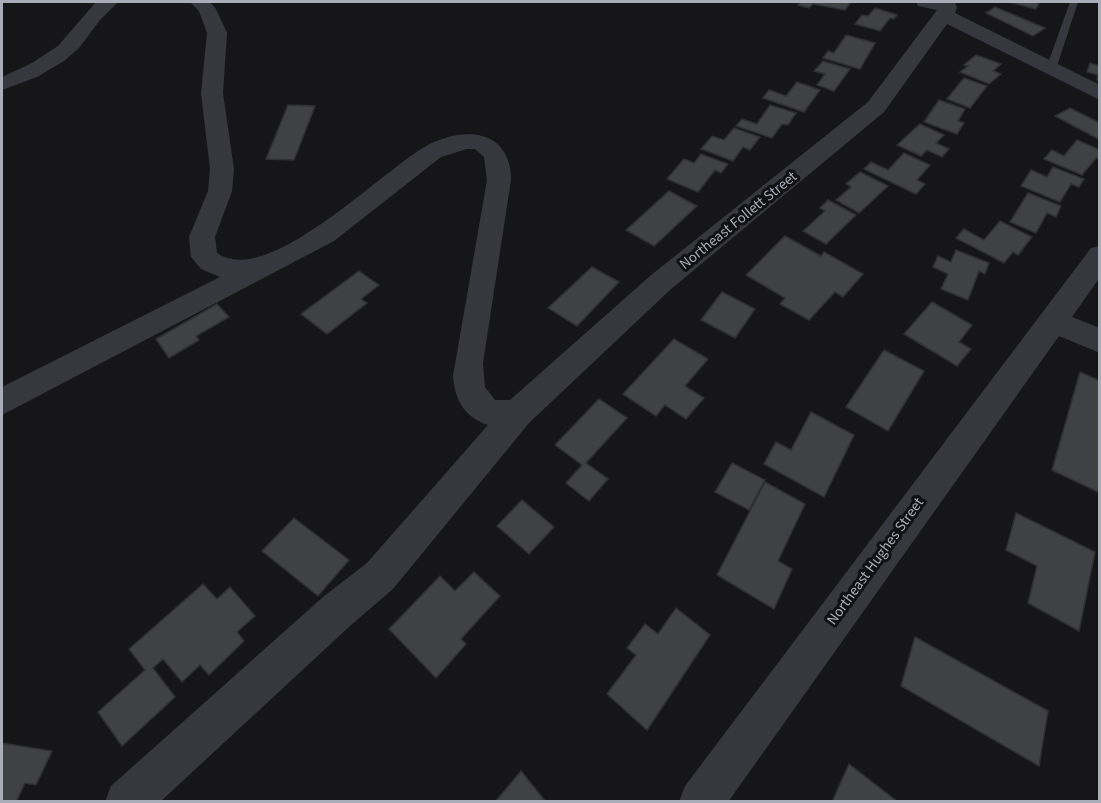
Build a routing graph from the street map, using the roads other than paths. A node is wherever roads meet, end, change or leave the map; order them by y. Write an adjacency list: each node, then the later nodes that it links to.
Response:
1 (109, 2): 6 (street)
2 (199, 2): 9 (street)
3 (1074, 2): 5 (lane)
4 (942, 6): 5 (street); 13 (street, Northeast Follett Street)
5 (1051, 69): 7 (street)
6 (2, 84)
7 (1100, 94)
8 (1100, 255): 10 (street, Northeast Hughes Street)
9 (273, 264): 12 (street); 13 (street)
10 (1053, 322): 11 (street); 15 (street, Northeast Hughes Street)
11 (1100, 341)
12 (2, 402)
13 (518, 413): 14 (street, Northeast Follett Street)
14 (128, 801)
15 (700, 801)

